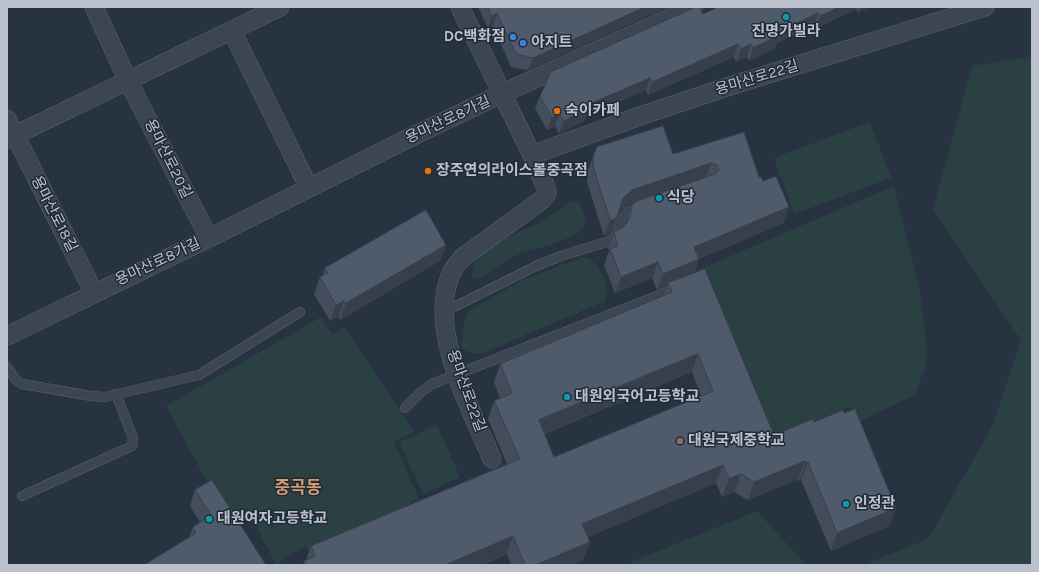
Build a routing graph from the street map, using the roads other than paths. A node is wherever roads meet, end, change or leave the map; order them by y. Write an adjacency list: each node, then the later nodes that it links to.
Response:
1 (94, 7): 7 (street, 용마산로20길)
2 (280, 7): 6 (street)
3 (460, 7): 8 (street, 용마산로22길)
4 (694, 7): 8 (street)
5 (984, 7): 11 (street, 용마산로22길)
6 (232, 31): 7 (street); 12 (street)
7 (128, 81): 10 (street); 14 (street, 용마산로20길)
8 (502, 94): 11 (street, 용마산로22길); 12 (street, 용마산로8가길)
9 (7, 119): 10 (street, 용마산로18길)
10 (11, 137): 16 (street, 용마산로18길)
11 (532, 155): 18 (street, 용마산로22길)
12 (309, 188): 14 (street, 용마산로8가길)
13 (650, 205): 18 (lane)
14 (209, 238): 16 (street, 용마산로8가길)
15 (683, 286): 21 (lane)
16 (94, 293): 19 (street, 용마산로8가길)
17 (300, 312): 22 (lane)
18 (444, 312): 21 (street, 용마산로22길)
19 (7, 336)
20 (7, 367): 22 (lane)
21 (457, 374): 23 (lane); 24 (street, 용마산로22길)
22 (116, 394): 25 (lane)
23 (405, 408)
24 (492, 459)
25 (22, 496)

